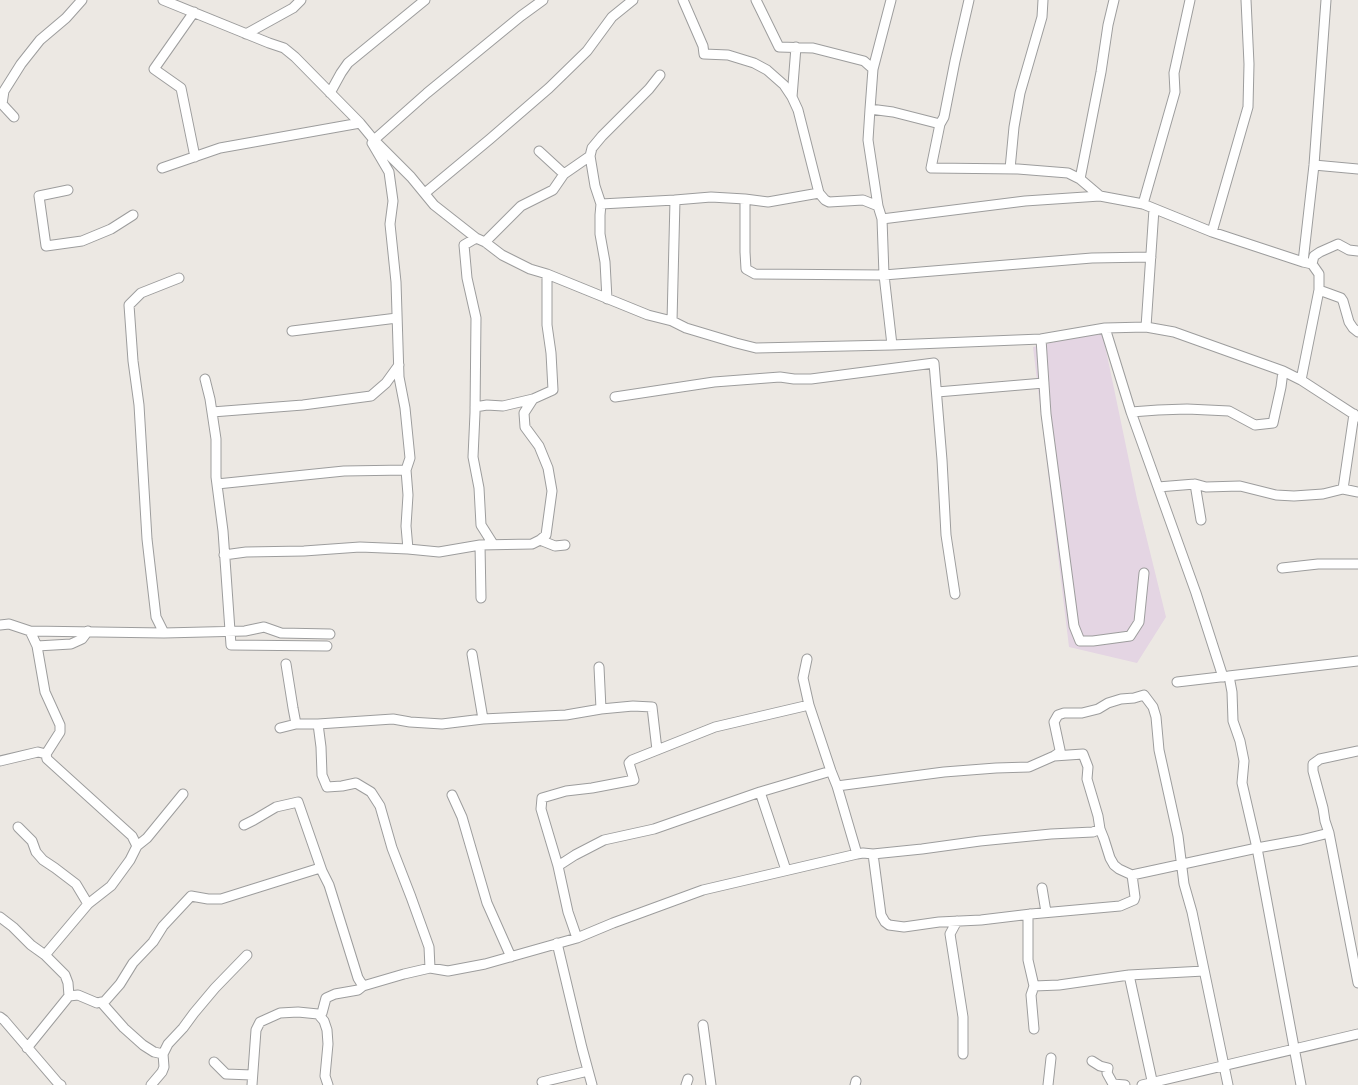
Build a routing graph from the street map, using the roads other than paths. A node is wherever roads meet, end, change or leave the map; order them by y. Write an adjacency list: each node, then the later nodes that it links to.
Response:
1 (82, 0): 24 (street)
2 (163, 0): 16 (street)
3 (301, 0): 18 (street)
4 (543, 0): 29 (street)
5 (633, 0): 42 (street)
6 (682, 0): 23 (street)
7 (756, 0): 19 (street)
8 (891, 0): 20 (street)
9 (969, 0): 28 (street)
10 (1043, 0): 35 (street)
11 (1114, 0): 40 (street)
12 (1190, 0): 48 (street)
13 (1246, 0): 53 (street)
14 (1326, 0): 33 (street)
15 (422, 1): 22 (street)
16 (183, 3): 17 (street)
17 (194, 12): 18 (street); 31 (street)
18 (246, 34): 22 (street)
19 (796, 47): 20 (street); 23 (street)
20 (874, 65): 25 (street)
21 (660, 75): 32 (street)
22 (330, 93): 27 (street)
23 (792, 97): 43 (street)
24 (1, 104): 26 (street)
25 (870, 109): 28 (street); 49 (street)
26 (14, 116)
27 (360, 123): 29 (street); 31 (street)
28 (940, 124): 35 (street)
29 (374, 140): 37 (street); 38 (street)
30 (540, 151): 39 (street)
31 (195, 156): 34 (street)
32 (590, 156): 39 (street); 47 (street)
33 (1314, 165): 36 (street); 58 (street)
34 (162, 168)
35 (1010, 169): 40 (street)
36 (1358, 169)
37 (389, 172): 38 (street); 64 (street)
38 (405, 172): 42 (street)
39 (564, 174): 55 (street)
40 (1080, 179): 44 (street)
41 (68, 190): 51 (street)
42 (424, 193): 54 (street)
43 (819, 193): 45 (street); 49 (street)
44 (1100, 196): 48 (street); 52 (street)
45 (745, 199): 46 (street); 60 (street)
46 (675, 200): 47 (street); 65 (street)
47 (601, 204): 63 (street)
48 (1143, 204): 50 (street)
49 (878, 206): 52 (street)
50 (1154, 209): 53 (street); 57 (street)
51 (133, 215)
52 (882, 219): 60 (street)
53 (1212, 232): 58 (street)
54 (476, 238): 55 (street); 80 (street)
55 (485, 242): 59 (street)
56 (1358, 251): 58 (street)
57 (1151, 257): 60 (street); 66 (street)
58 (1307, 263): 62 (street)
59 (547, 274): 63 (street); 79 (street)
60 (884, 275): 71 (street)
61 (179, 278): 106 (street)
62 (1320, 290): 69 (street); 75 (street)
63 (607, 299): 65 (street)
64 (397, 318): 68 (street); 72 (street)
65 (672, 321): 71 (street)
66 (1146, 327): 67 (street); 73 (street)
67 (1105, 328): 70 (street); 82 (street)
68 (292, 331)
69 (1358, 332)
70 (1040, 339): 71 (street); 76 (street)
71 (892, 345)
72 (399, 364): 81 (street); 84 (street)
73 (1283, 371): 75 (street); 82 (street)
74 (205, 379): 81 (street)
75 (1300, 380): 83 (street)
76 (1044, 383): 77 (street); 99 (street)
77 (937, 392): 78 (street); 100 (street)
78 (615, 397)
79 (533, 399): 80 (street); 91 (street)
80 (475, 407): 93 (street)
81 (212, 412): 85 (street)
82 (1131, 412): 87 (street)
83 (1356, 416): 88 (street)
84 (406, 470): 85 (street); 95 (street)
85 (216, 484): 96 (street)
86 (1195, 484): 87 (street); 88 (street); 90 (street)
87 (1158, 487): 115 (street)
88 (1343, 490): 89 (street)
89 (1358, 492)
90 (1201, 520)
91 (540, 540): 93 (street); 94 (street)
92 (480, 544): 93 (street); 95 (street); 101 (street)
93 (492, 544)
94 (565, 545)
95 (408, 549): 96 (street)
96 (224, 555): 105 (street)
97 (1358, 564): 98 (street)
98 (1282, 568)
99 (1144, 573)
100 (955, 594)
101 (481, 598)
102 (0, 625): 103 (street)
103 (30, 631): 104 (street); 108 (street)
104 (88, 631): 106 (street); 108 (street)
105 (230, 632): 106 (street); 107 (street); 109 (street)
106 (164, 633)
107 (330, 634)
108 (37, 646): 125 (street)
109 (327, 646)
110 (472, 654): 119 (street)
111 (807, 659): 117 (street)
112 (1358, 661): 115 (street)
113 (286, 664): 120 (street)
114 (599, 667): 118 (street)
115 (1226, 677): 116 (street); 138 (street)
116 (1177, 682)
117 (809, 705): 123 (street); 128 (street)
118 (601, 709): 119 (street); 123 (street)
119 (483, 719): 121 (street)
120 (296, 724): 121 (street); 122 (street)
121 (318, 724): 157 (street)
122 (280, 728)
123 (657, 750): 142 (street)
124 (1358, 751): 136 (street)
125 (46, 754): 127 (street); 137 (street)
126 (1054, 756): 129 (street); 135 (street); 141 (street)
127 (0, 761)
128 (831, 771): 129 (street); 130 (street)
129 (838, 786): 139 (street)
130 (760, 792): 142 (street); 144 (street)
131 (183, 794): 137 (street)
132 (452, 795): 156 (street)
133 (244, 825): 143 (street)
134 (18, 826): 147 (street)
135 (1100, 829): 140 (street); 145 (street)
136 (1329, 833): 138 (street); 160 (street)
137 (137, 846): 147 (street)
138 (1257, 848): 141 (street); 171 (street)
139 (857, 854): 140 (street); 144 (street)
140 (873, 854): 151 (street)
141 (1182, 865): 145 (street); 158 (street)
142 (558, 866): 152 (street)
143 (320, 868): 161 (street); 164 (street)
144 (786, 870): 152 (street)
145 (1132, 875): 148 (street)
146 (1042, 888): 148 (street)
147 (88, 904): 155 (street)
148 (1046, 912): 149 (street)
149 (1030, 914): 151 (street); 162 (street)
150 (0, 917): 155 (street)
151 (957, 921): 173 (street)
152 (577, 938): 153 (street)
153 (557, 943): 156 (street); 178 (street)
154 (247, 955): 172 (street)
155 (45, 956): 163 (street)
156 (511, 956): 157 (street)
157 (430, 968): 161 (street)
158 (1204, 971): 159 (street); 177 (street)
159 (1129, 975): 162 (street); 181 (street)
160 (1358, 983)
161 (363, 986): 165 (street)
162 (1034, 986): 168 (street)
163 (69, 996): 164 (street); 170 (street)
164 (101, 1002): 172 (street)
165 (318, 1014): 179 (street); 185 (street)
166 (0, 1017): 170 (street)
167 (703, 1025): 187 (street)
168 (1034, 1029)
169 (1358, 1034): 171 (street)
170 (28, 1048): 182 (street)
171 (1295, 1050): 177 (street); 192 (street)
172 (163, 1054): 183 (street)
173 (963, 1054)
174 (1051, 1058): 188 (street)
175 (1092, 1061): 189 (street)
176 (214, 1062): 179 (street)
177 (1225, 1066): 181 (street); 191 (street)
178 (588, 1071): 180 (street); 186 (street)
179 (252, 1075): 184 (street)
180 (542, 1082)
181 (1153, 1084): 190 (street)
182 (61, 1085)
183 (151, 1085)
184 (252, 1085)
185 (328, 1085)
186 (592, 1085)
187 (711, 1085)
188 (1048, 1085)
189 (1124, 1085)
190 (1142, 1085)
191 (1228, 1085)
192 (1301, 1085)

